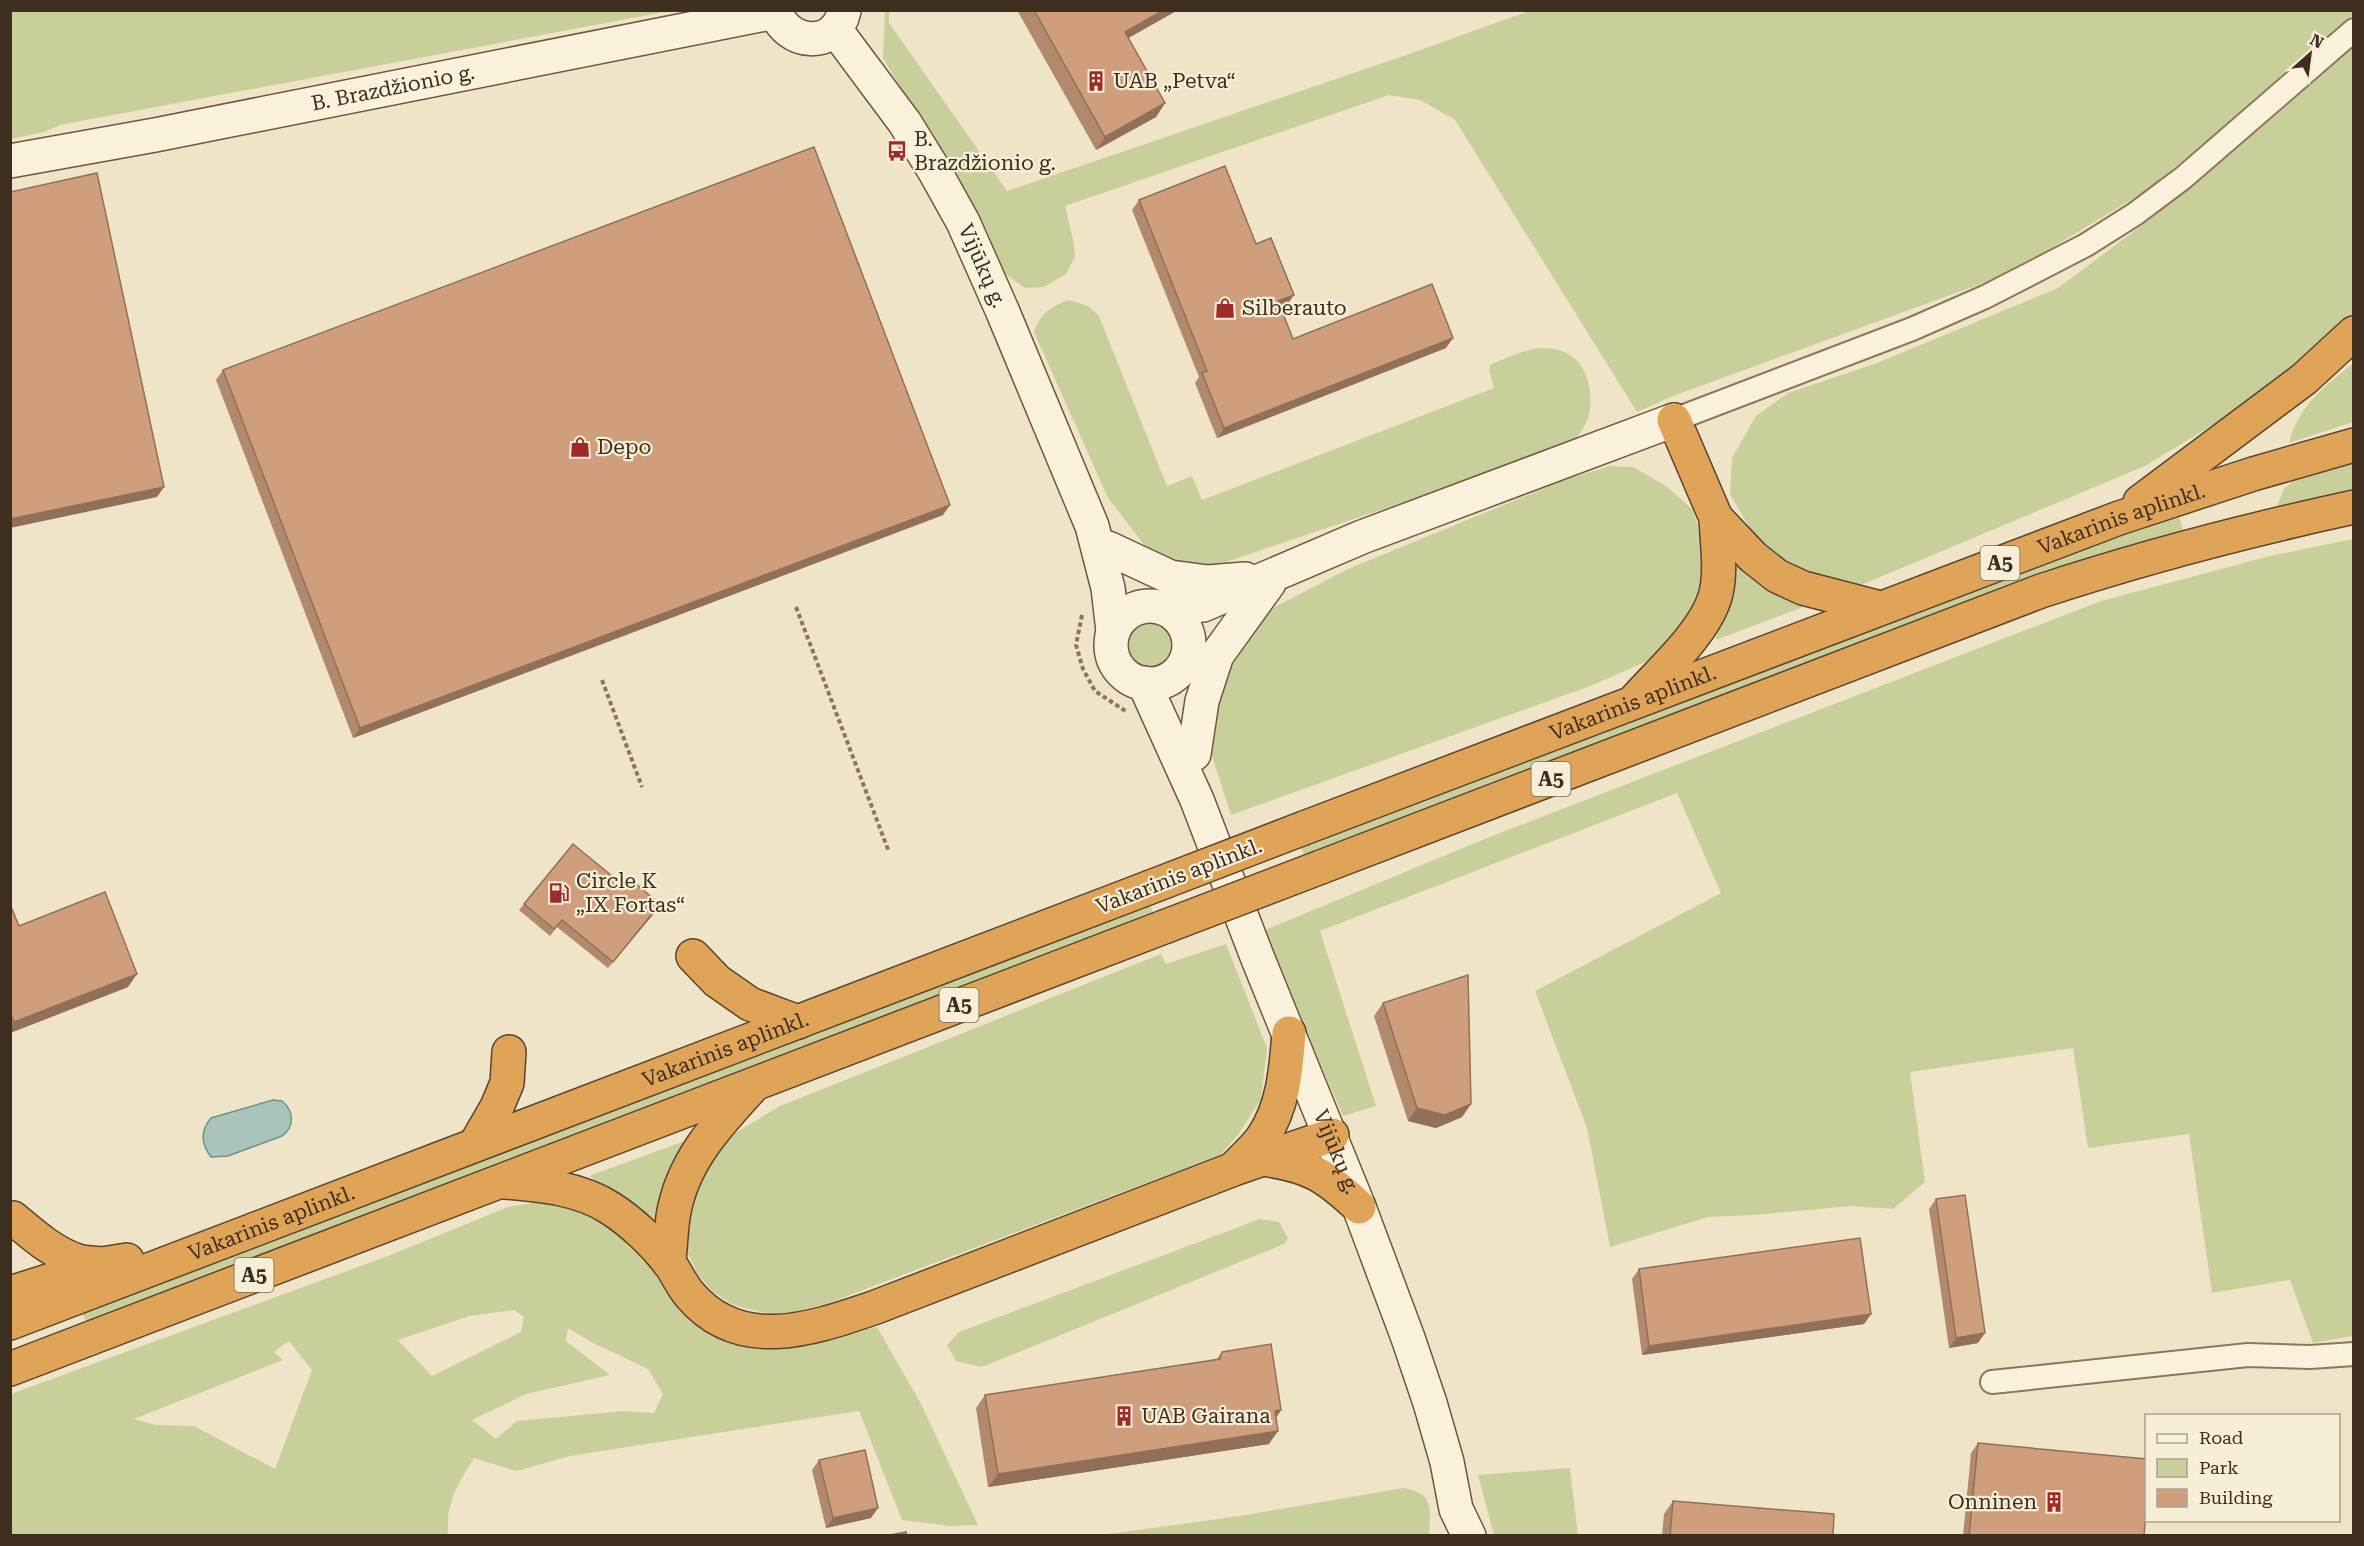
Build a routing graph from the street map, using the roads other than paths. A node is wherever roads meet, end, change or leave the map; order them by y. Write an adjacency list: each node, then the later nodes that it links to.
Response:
1 (775, 11): 2 (main road); 4 (main road, B. Brazdžionio g.)
2 (839, 20): 11 (main road, Vijūkų g.)
3 (2354, 30): 6 (street)
4 (10, 161)
5 (2354, 333): 10 (highway)
6 (1674, 420): 9 (highway); 12 (main road)
7 (2354, 445): 10 (highway, Vakarinis aplinkl. / A5)
8 (2354, 507): 25 (highway, Vakarinis aplinkl. / A5, bridge)
9 (1716, 518): 14 (highway); 18 (highway)
10 (2119, 518): 14 (highway, Vakarinis aplinkl. / A5)
11 (1100, 537): 12 (main road); 13 (main road, Vijūkų g.); 15 (main road, Vijūkų g.)
12 (1273, 577): 13 (main road); 16 (main road); 19 (main road)
13 (1162, 608): 15 (main road); 16 (main road)
14 (1880, 608): 18 (highway, Vakarinis aplinkl. / A5)
15 (1113, 631): 17 (main road)
16 (1187, 657): 17 (main road); 19 (main road, Vijūkų g.)
17 (1144, 683): 20 (main road, Vijūkų g.)
18 (1632, 703): 22 (highway, Vakarinis aplinkl. / A5, bridge)
19 (1194, 753): 20 (main road, Vijūkų g.)
20 (1197, 800): 23 (main road, Vijūkų g.)
21 (693, 956): 22 (highway)
22 (798, 1022): 27 (highway, Vakarinis aplinkl. / A5)
23 (1289, 1033): 26 (main road, Vijūkų g.); 28 (highway)
24 (509, 1052): 27 (highway)
25 (755, 1083): 29 (highway, Vakarinis aplinkl. / A5); 33 (highway)
26 (1332, 1136): 28 (highway); 30 (main road, Vijūkų g.)
27 (475, 1145): 32 (highway, Vakarinis aplinkl. / A5)
28 (1249, 1164): 30 (highway); 33 (highway)
29 (497, 1182): 33 (highway); 38 (highway, Vakarinis aplinkl. / A5)
30 (1359, 1207): 40 (main road, Vijūkų g.)
31 (10, 1235): 34 (highway)
32 (206, 1247): 34 (highway); 36 (highway, Vakarinis aplinkl. / A5)
33 (669, 1263)
34 (102, 1264): 35 (highway)
35 (10, 1293)
36 (10, 1323)
37 (2354, 1354): 39 (street)
38 (10, 1369)
39 (1992, 1382)
40 (1459, 1527)

